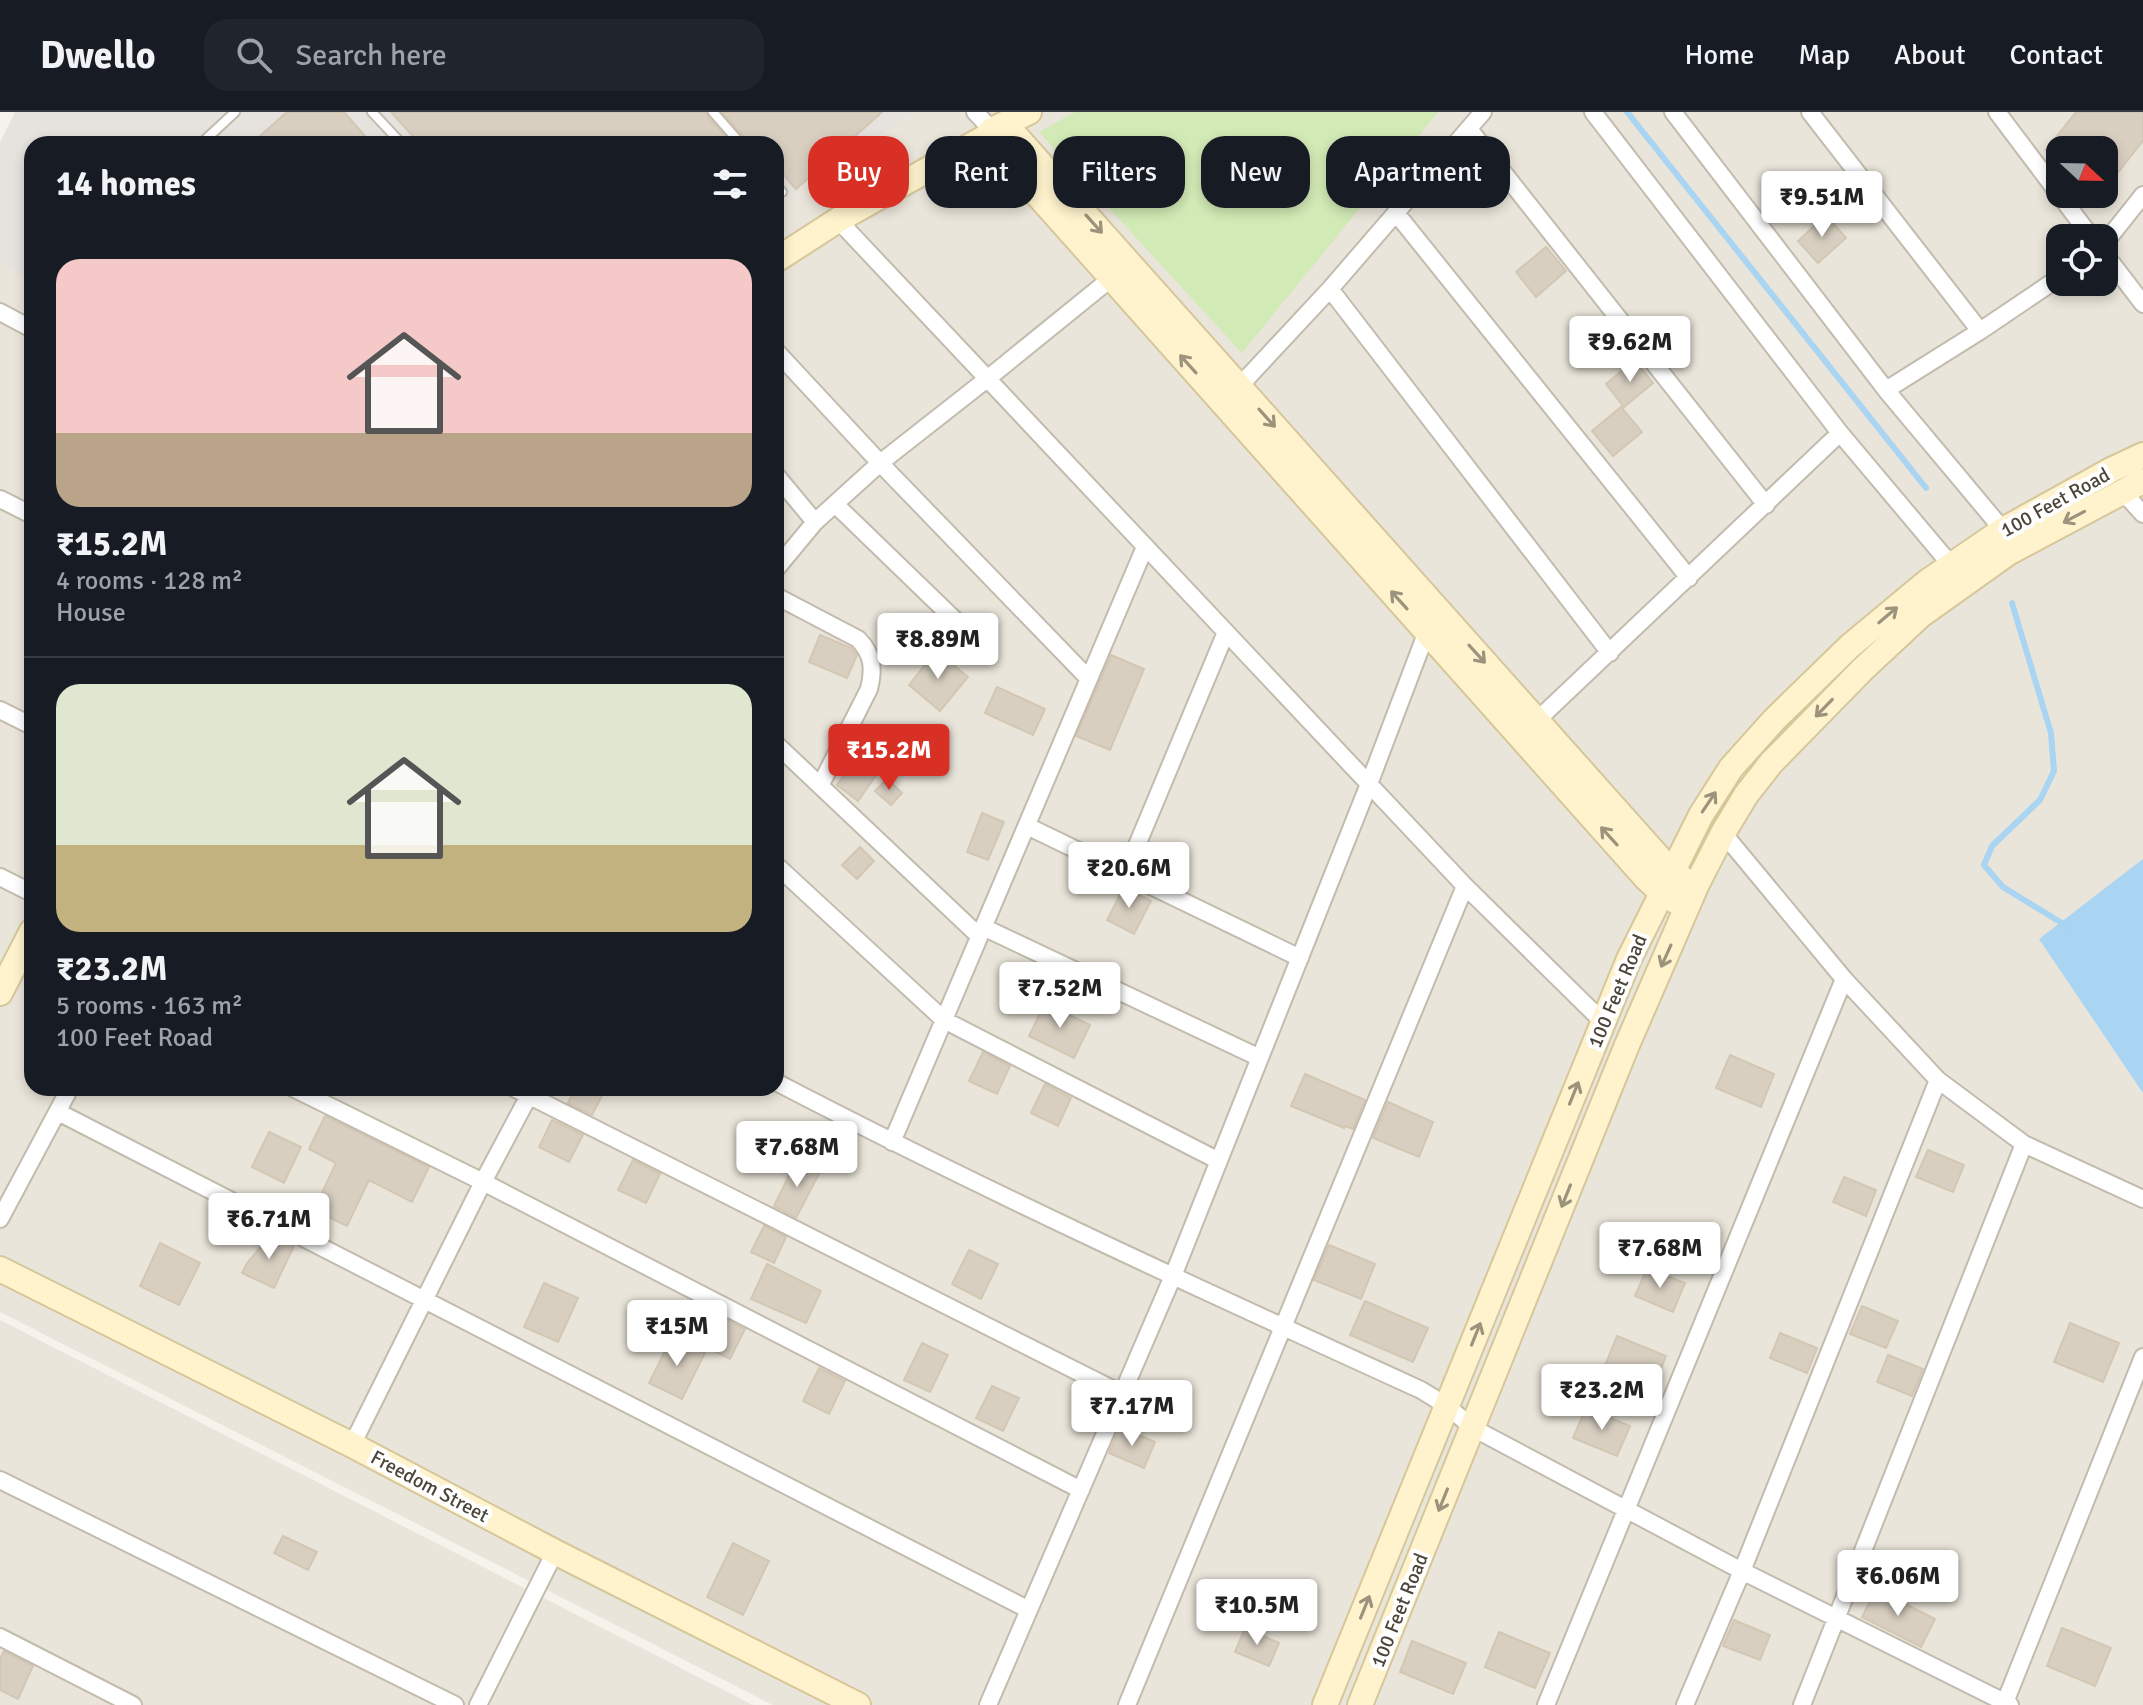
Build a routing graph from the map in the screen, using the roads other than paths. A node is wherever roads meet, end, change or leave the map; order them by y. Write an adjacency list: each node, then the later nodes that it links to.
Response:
1 (235, 112): 13 (lane)
2 (372, 112): 14 (lane)
3 (713, 112): 15 (lane)
4 (975, 112): 12 (street)
5 (1029, 112): 12 (main road)
6 (1483, 112): 11 (street)
7 (1593, 112): 34 (street)
8 (1673, 112): 32 (street)
9 (1810, 112): 29 (street)
10 (1997, 112): 19 (street)
11 (1469, 129): 17 (street); 41 (street)
12 (994, 131): 18 (main road); 22 (main road)
13 (209, 136)
14 (394, 136)
15 (734, 136)
16 (2143, 195): 20 (street)
17 (1396, 213): 25 (street); 49 (street)
18 (838, 220): 21 (main road); 31 (street)
19 (2081, 224)
20 (2118, 226)
21 (784, 255)
22 (1120, 271): 31 (street); 33 (main road)
23 (2118, 271): 26 (street)
24 (2046, 286): 29 (street)
25 (1330, 289): 33 (street); 55 (street)
26 (2143, 304)
27 (0, 312): 28 (street)
28 (24, 325)
29 (1980, 331): 32 (street)
30 (784, 360): 36 (street)
31 (987, 379): 36 (street); 46 (street)
32 (1886, 390): 45 (street)
33 (1231, 395): 51 (main road, one-way to 51); 53 (main road, one-way to 33)
34 (1840, 433): 41 (street); 48 (street)
35 (2143, 455): 45 (main road, 100 Feet Road)
36 (880, 463): 40 (street); 56 (street)
37 (784, 485): 44 (street)
38 (2133, 486): 43 (street); 64 (main road, 100 Feet Road, one-way to 64)
39 (0, 499): 42 (street)
40 (835, 504): 44 (street); 54 (street)
41 (1766, 505): 49 (street)
42 (24, 511)
43 (2143, 514)
44 (815, 522): 47 (street)
45 (2003, 530): 48 (main road, 100 Feet Road)
46 (1145, 547): 52 (street); 56 (street)
47 (784, 559)
48 (1951, 565): 68 (main road, 100 Feet Road, one-way to 48)
49 (1689, 578): 55 (street)
50 (784, 600): 62 (street)
51 (1436, 608): 53 (street); 59 (main road, one-way to 59)
52 (1226, 632): 61 (street); 66 (street)
53 (1427, 632): 59 (main road); 61 (street)
54 (985, 642)
55 (1610, 653): 59 (street)
56 (1089, 679): 63 (street)
57 (0, 710): 58 (street)
58 (24, 722)
59 (1529, 728): 68 (main road)
60 (784, 752): 62 (street)
61 (1369, 784): 69 (street); 74 (street)
62 (820, 786): 72 (street)
63 (1027, 826): 66 (street); 72 (street)
64 (1723, 833): 71 (main road, 100 Feet Road); 75 (street)
65 (784, 872): 77 (street)
66 (1125, 874): 74 (street)
67 (0, 877): 70 (street)
68 (1667, 882): 71 (main road); 78 (main road, 100 Feet Road)
69 (1465, 886): 78 (street); 96 (street)
70 (24, 889)
71 (1691, 899): 100 (main road, 100 Feet Road, one-way to 100)
72 (981, 932): 77 (street); 79 (street)
73 (24, 946): 76 (main road)
74 (1300, 958): 79 (street)
75 (1844, 979): 80 (street); 104 (street)
76 (0, 993)
77 (944, 1020): 87 (street); 89 (street)
78 (1603, 1022): 99 (main road, 100 Feet Road, one-way to 78)
79 (1260, 1058): 89 (street)
80 (1938, 1080): 88 (street); 106 (street)
81 (784, 1086): 87 (street)
82 (66, 1096): 86 (street)
83 (309, 1096): 90 (street)
84 (523, 1096): 90 (street)
85 (535, 1096): 98 (street)
86 (58, 1112): 92 (street); 95 (street)
87 (892, 1142): 94 (street)
88 (2024, 1144): 91 (street); 108 (street)
89 (1219, 1161): 94 (street)
90 (483, 1182): 95 (street); 103 (street)
91 (2143, 1199)
92 (0, 1219)
93 (0, 1269): 101 (main road, Freedom Street)
94 (1173, 1276): 96 (street); 98 (street)
95 (424, 1301): 101 (street); 107 (street)
96 (1282, 1327): 99 (street); 116 (street)
97 (2143, 1357): 110 (street)
98 (1122, 1394): 103 (street)
99 (1447, 1406): 100 (street); 117 (main road, 100 Feet Road, one-way to 99)
100 (1473, 1428): 104 (street); 118 (main road, 100 Feet Road, one-way to 118)
101 (352, 1445): 105 (main road, Freedom Street)
102 (0, 1480): 112 (street)
103 (1081, 1490): 107 (street)
104 (1627, 1509): 106 (street); 119 (street)
105 (555, 1552): 113 (street); 114 (main road, Freedom Street)
106 (1742, 1571): 108 (street); 120 (street)
107 (1029, 1610): 115 (street)
108 (1837, 1620): 110 (street); 121 (street)
109 (0, 1637): 111 (street)
110 (2007, 1704)
111 (133, 1705)
112 (455, 1705)
113 (478, 1705)
114 (858, 1705)
115 (988, 1705)
116 (1127, 1705)
117 (1325, 1705)
118 (1360, 1705)
119 (1546, 1705)
120 (1685, 1705)
121 (1802, 1705)

